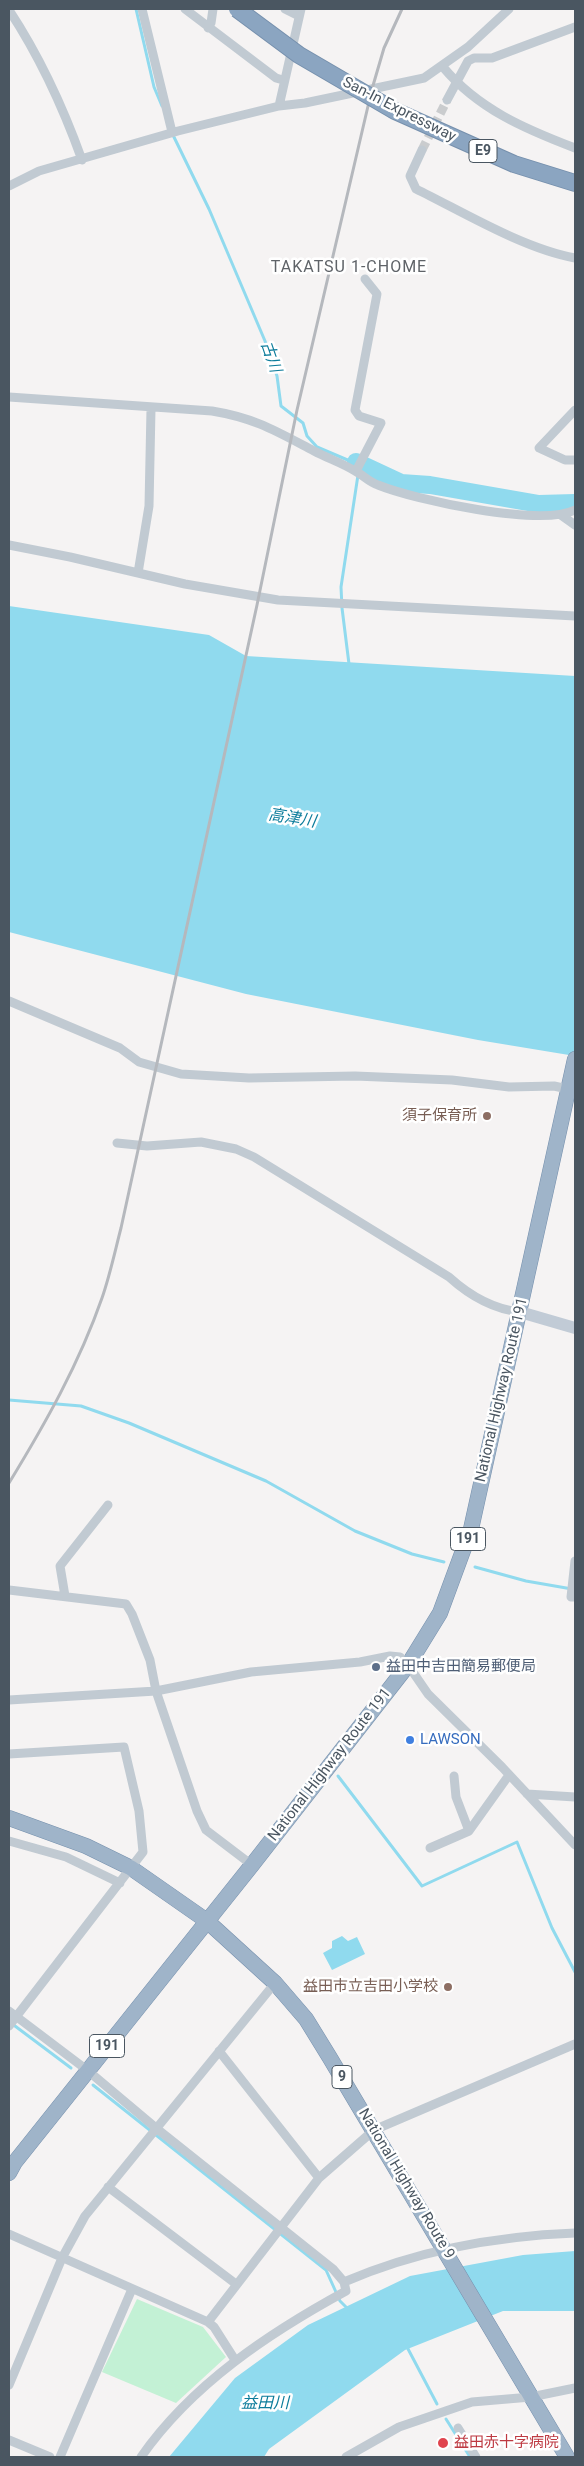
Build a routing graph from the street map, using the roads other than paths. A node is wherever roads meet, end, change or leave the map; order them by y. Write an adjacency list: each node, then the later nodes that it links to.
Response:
1 (142, 9): 18 (street)
2 (185, 9): 11 (street)
3 (213, 9): 11 (street)
4 (237, 9): 17 (highway, San-In Expressway / E9, bridge)
5 (251, 9): 17 (highway, San-In Expressway / E9)
6 (284, 9): 9 (street)
7 (509, 9): 12 (street)
8 (9, 10): 21 (street)
9 (300, 13): 13 (street)
10 (575, 27): 14 (street)
11 (208, 28): 13 (street)
12 (443, 66): 14 (street); 16 (street)
13 (283, 80): 16 (street)
14 (456, 83): 15 (street); 19 (street)
15 (447, 100)
16 (279, 106): 18 (street)
17 (397, 107): 22 (highway, San-In Expressway / E9); 24 (highway, San-In Expressway / E9)
18 (172, 132): 21 (street)
19 (575, 148)
20 (422, 150): 25 (street)
21 (82, 160): 23 (street)
22 (575, 175)
23 (10, 182)
24 (575, 183)
25 (575, 258)
26 (365, 279): 31 (street)
27 (9, 397): 28 (street)
28 (151, 409): 31 (street); 36 (street)
29 (575, 410): 30 (street)
30 (575, 460)
31 (356, 471): 33 (street)
32 (575, 510): 33 (street)
33 (561, 515): 34 (street)
34 (575, 525)
35 (9, 545): 36 (street)
36 (138, 574): 37 (street)
37 (575, 616)
38 (9, 1001): 40 (street)
39 (575, 1059): 40 (highway, National Highway Route 191 / 191)
40 (571, 1088): 42 (highway, National Highway Route 191 / 191)
41 (118, 1143): 42 (street)
42 (520, 1312): 43 (main road); 49 (highway, National Highway Route 191 / 191)
43 (575, 1328)
44 (108, 1505): 47 (street)
45 (575, 1561): 48 (street)
46 (9, 1590): 47 (street)
47 (65, 1596): 50 (street)
48 (575, 1597)
49 (408, 1665): 50 (street); 53 (street); 62 (highway, National Highway Route 191 / 191)
50 (156, 1691): 51 (street); 62 (street)
51 (9, 1700)
52 (9, 1754): 63 (street)
53 (509, 1775): 55 (street); 58 (street)
54 (454, 1776): 58 (street)
55 (527, 1794): 56 (street); 60 (street)
56 (575, 1797)
57 (9, 1818): 63 (highway, National Highway Route 9 / 9)
58 (469, 1831): 61 (street)
59 (9, 1841): 64 (street)
60 (575, 1845)
61 (430, 1848)
62 (252, 1865): 65 (highway, National Highway Route 191 / 191)
63 (131, 1868): 64 (street); 65 (highway, National Highway Route 9 / 9)
64 (120, 1883): 67 (street)
65 (207, 1921): 66 (highway, National Highway Route 9 / 9); 71 (highway, National Highway Route 191 / 191)
66 (275, 1983): 70 (street); 73 (highway, National Highway Route 9 / 9)
67 (12, 2014): 68 (street); 71 (street)
68 (9, 2026)
69 (575, 2044): 73 (street)
70 (219, 2051): 72 (street); 75 (street)
71 (87, 2070): 72 (street); 74 (highway, National Highway Route 191 / 191)
72 (156, 2128): 76 (street); 77 (street)
73 (374, 2130): 75 (street); 80 (highway, National Highway Route 9 / 9)
74 (9, 2173)
75 (319, 2178): 77 (street)
76 (108, 2187): 81 (street); 83 (street)
77 (280, 2228): 82 (street); 83 (street)
78 (575, 2233): 80 (street)
79 (9, 2234): 81 (street)
80 (447, 2253): 82 (street); 89 (highway, National Highway Route 9 / 9)
81 (62, 2258): 84 (street); 87 (street)
82 (344, 2282): 86 (street)
83 (236, 2284): 85 (street)
84 (132, 2289): 85 (street); 93 (street)
85 (208, 2322): 86 (street)
86 (235, 2360): 94 (street)
87 (9, 2385)
88 (575, 2388): 89 (street)
89 (529, 2394): 95 (street); 97 (highway, National Highway Route 9 / 9)
90 (458, 2428): 96 (street)
91 (9, 2440): 92 (street)
92 (50, 2457)
93 (60, 2457)
94 (141, 2457)
95 (346, 2457)
96 (476, 2457)
97 (567, 2457)

